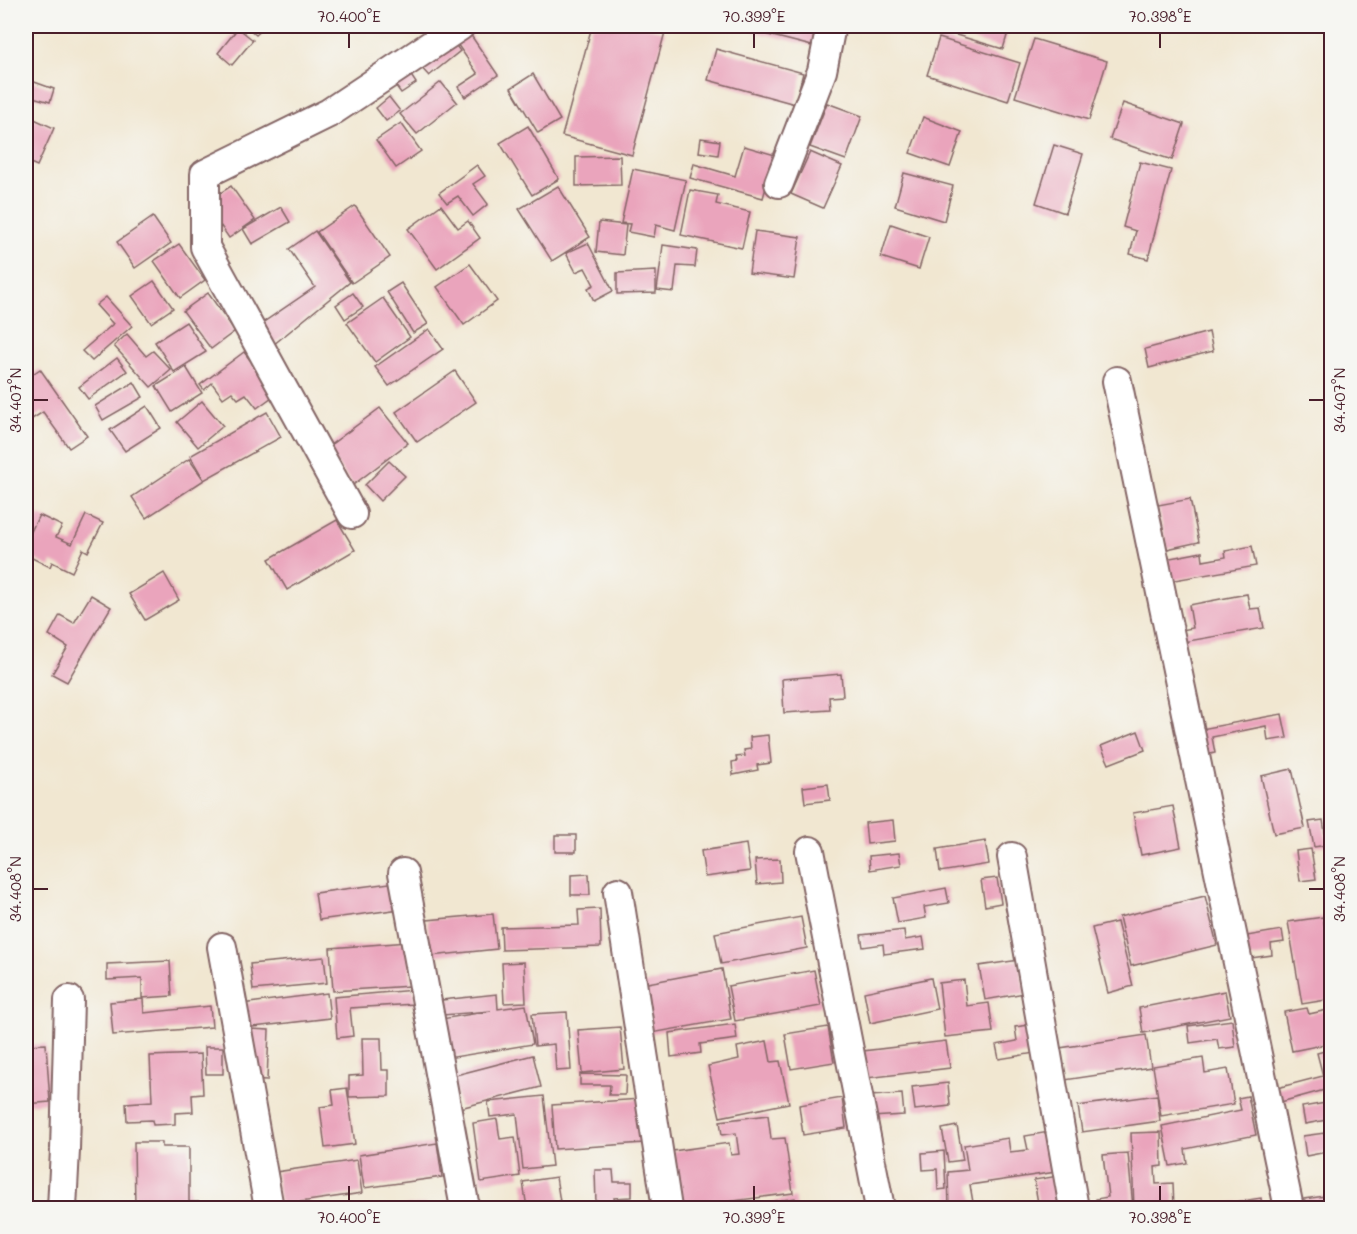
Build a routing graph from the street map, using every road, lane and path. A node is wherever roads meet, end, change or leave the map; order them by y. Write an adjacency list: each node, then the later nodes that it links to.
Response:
1 (460, 26): 5 (street)
2 (831, 26): 3 (street)
3 (779, 183)
4 (1118, 381): 18 (street)
5 (352, 514)
6 (810, 851): 16 (street)
7 (1012, 857): 17 (street)
8 (403, 873): 14 (street)
9 (618, 892): 15 (street)
10 (222, 947): 13 (street)
11 (69, 1000): 12 (street)
12 (62, 1209)
13 (269, 1209)
14 (465, 1209)
15 (667, 1209)
16 (880, 1209)
17 (1074, 1209)
18 (1289, 1209)

